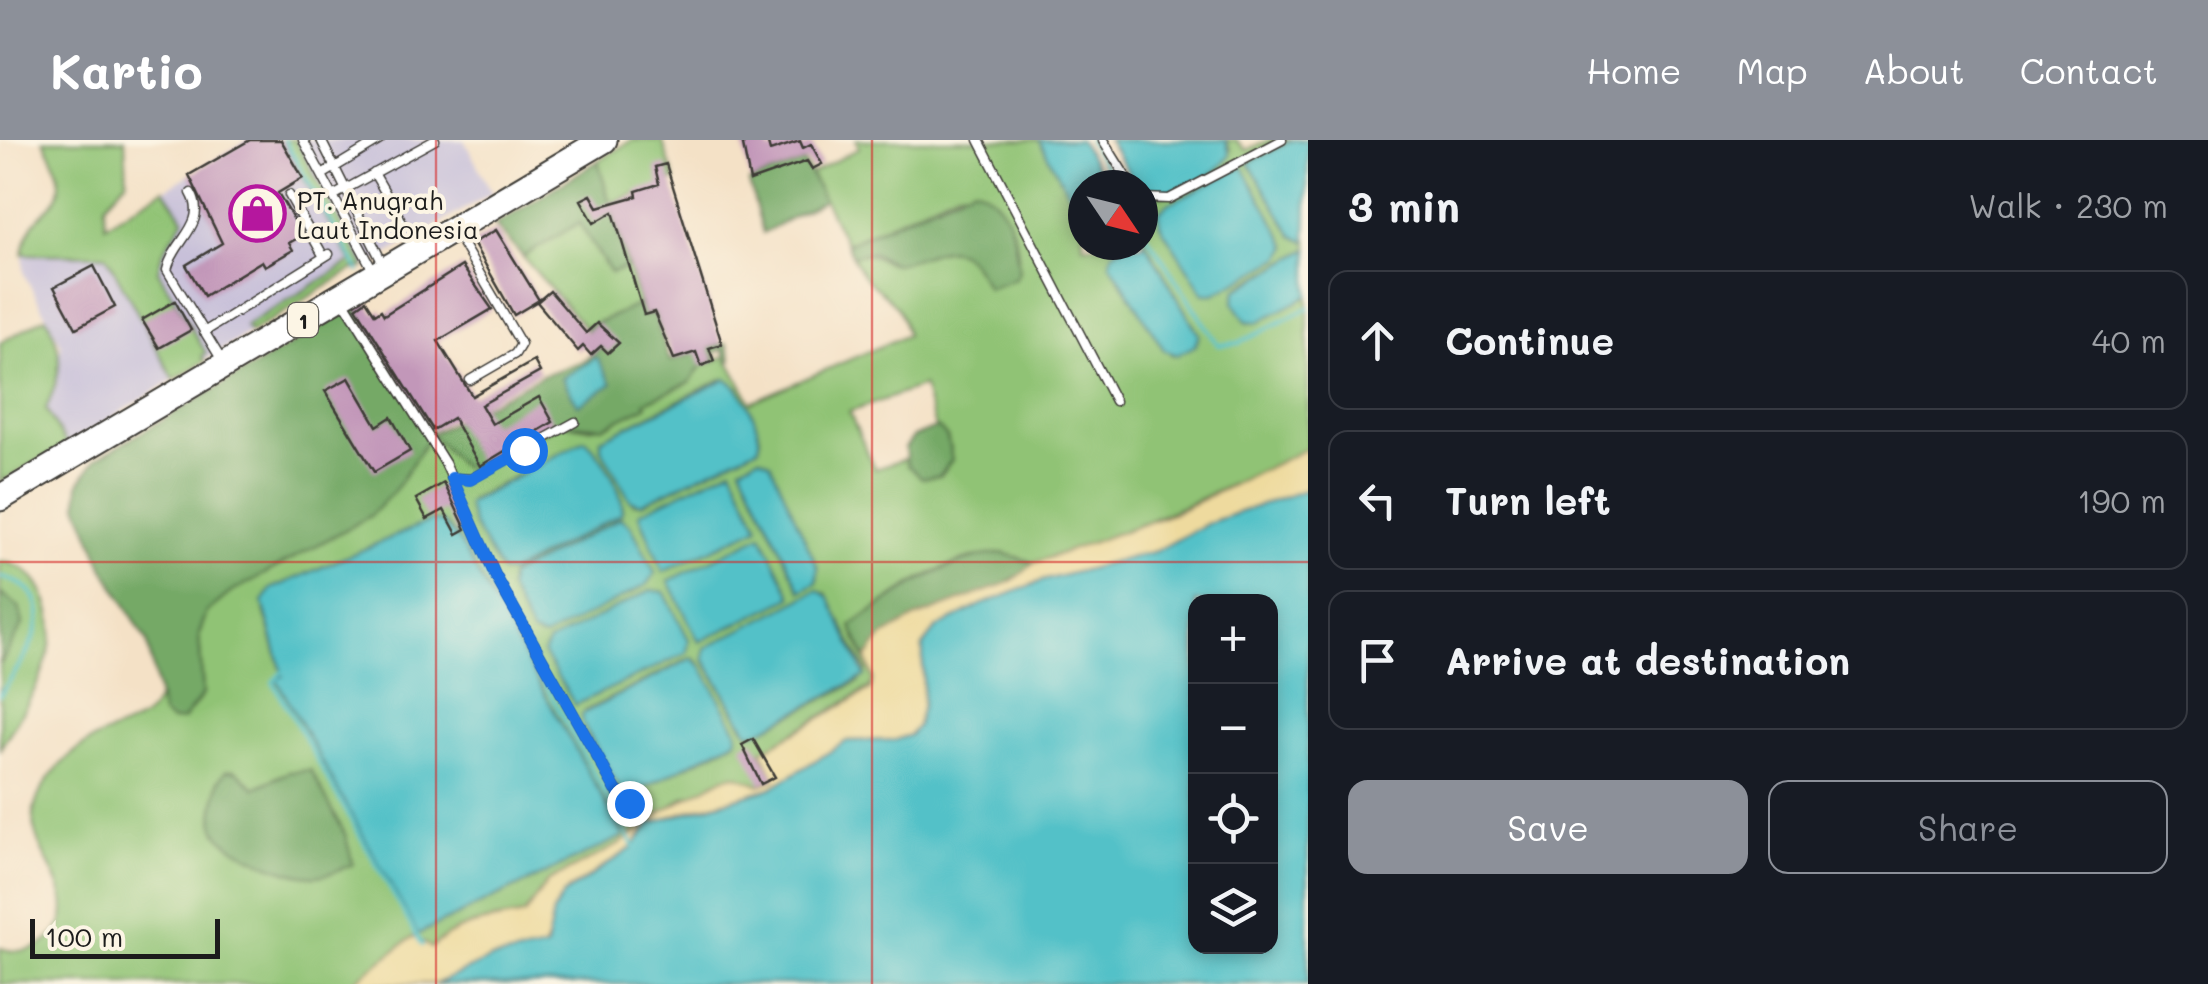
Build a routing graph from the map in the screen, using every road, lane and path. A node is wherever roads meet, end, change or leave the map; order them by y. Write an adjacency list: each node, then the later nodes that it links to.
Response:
1 (304, 140): 12 (lane)
2 (321, 140): 9 (lane)
3 (380, 140): 9 (lane)
4 (435, 140): 11 (lane)
5 (604, 140): 19 (highway, 1)
6 (979, 140): 25 (lane)
7 (1103, 140): 10 (lane)
8 (1282, 140): 17 (lane)
9 (334, 168): 12 (lane); 13 (lane)
10 (1122, 170)
11 (374, 173): 13 (lane); 18 (lane)
12 (322, 175): 16 (lane)
13 (345, 190): 16 (lane); 20 (lane)
14 (191, 193): 22 (lane)
15 (288, 195): 22 (lane)
16 (334, 196): 20 (lane)
17 (1158, 199)
18 (401, 220)
19 (454, 229): 20 (highway, 1); 24 (lane)
20 (381, 272): 21 (highway, 1)
21 (340, 296): 23 (highway, 1); 27 (lane)
22 (204, 332): 23 (lane)
23 (226, 367): 28 (highway, 1)
24 (470, 380)
25 (1115, 401)
26 (574, 422): 27 (lane)
27 (452, 478): 29 (lane)
28 (0, 498)
29 (629, 803)

